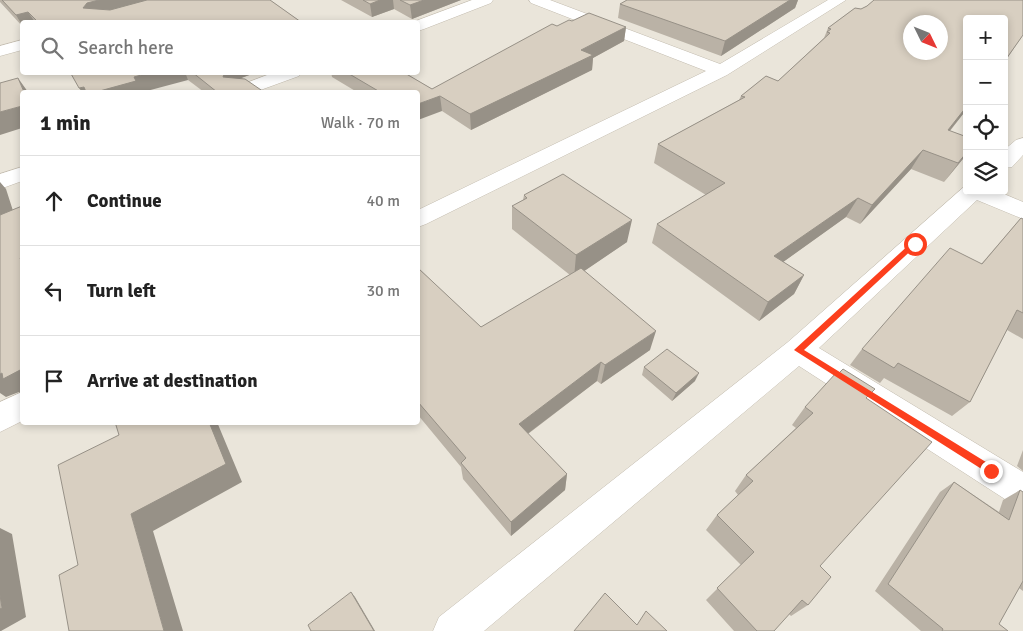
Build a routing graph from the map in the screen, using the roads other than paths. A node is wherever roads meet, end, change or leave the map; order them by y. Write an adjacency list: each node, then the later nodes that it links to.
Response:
1 (486, 0): 5 (street)
2 (536, 0): 4 (street)
3 (839, 0): 8 (street)
4 (561, 3): 8 (street)
5 (420, 25)
6 (20, 46): 7 (street)
7 (0, 51)
8 (721, 71): 18 (street)
9 (285, 75): 10 (street)
10 (245, 90)
11 (1023, 144): 12 (street)
12 (1008, 158)
13 (20, 175): 14 (street)
14 (0, 182)
15 (971, 195): 19 (street)
16 (985, 195): 17 (street)
17 (1023, 211)
18 (420, 218)
19 (798, 350): 22 (street); 23 (street)
20 (20, 407): 21 (street)
21 (0, 418)
22 (1023, 491)
23 (453, 631)

